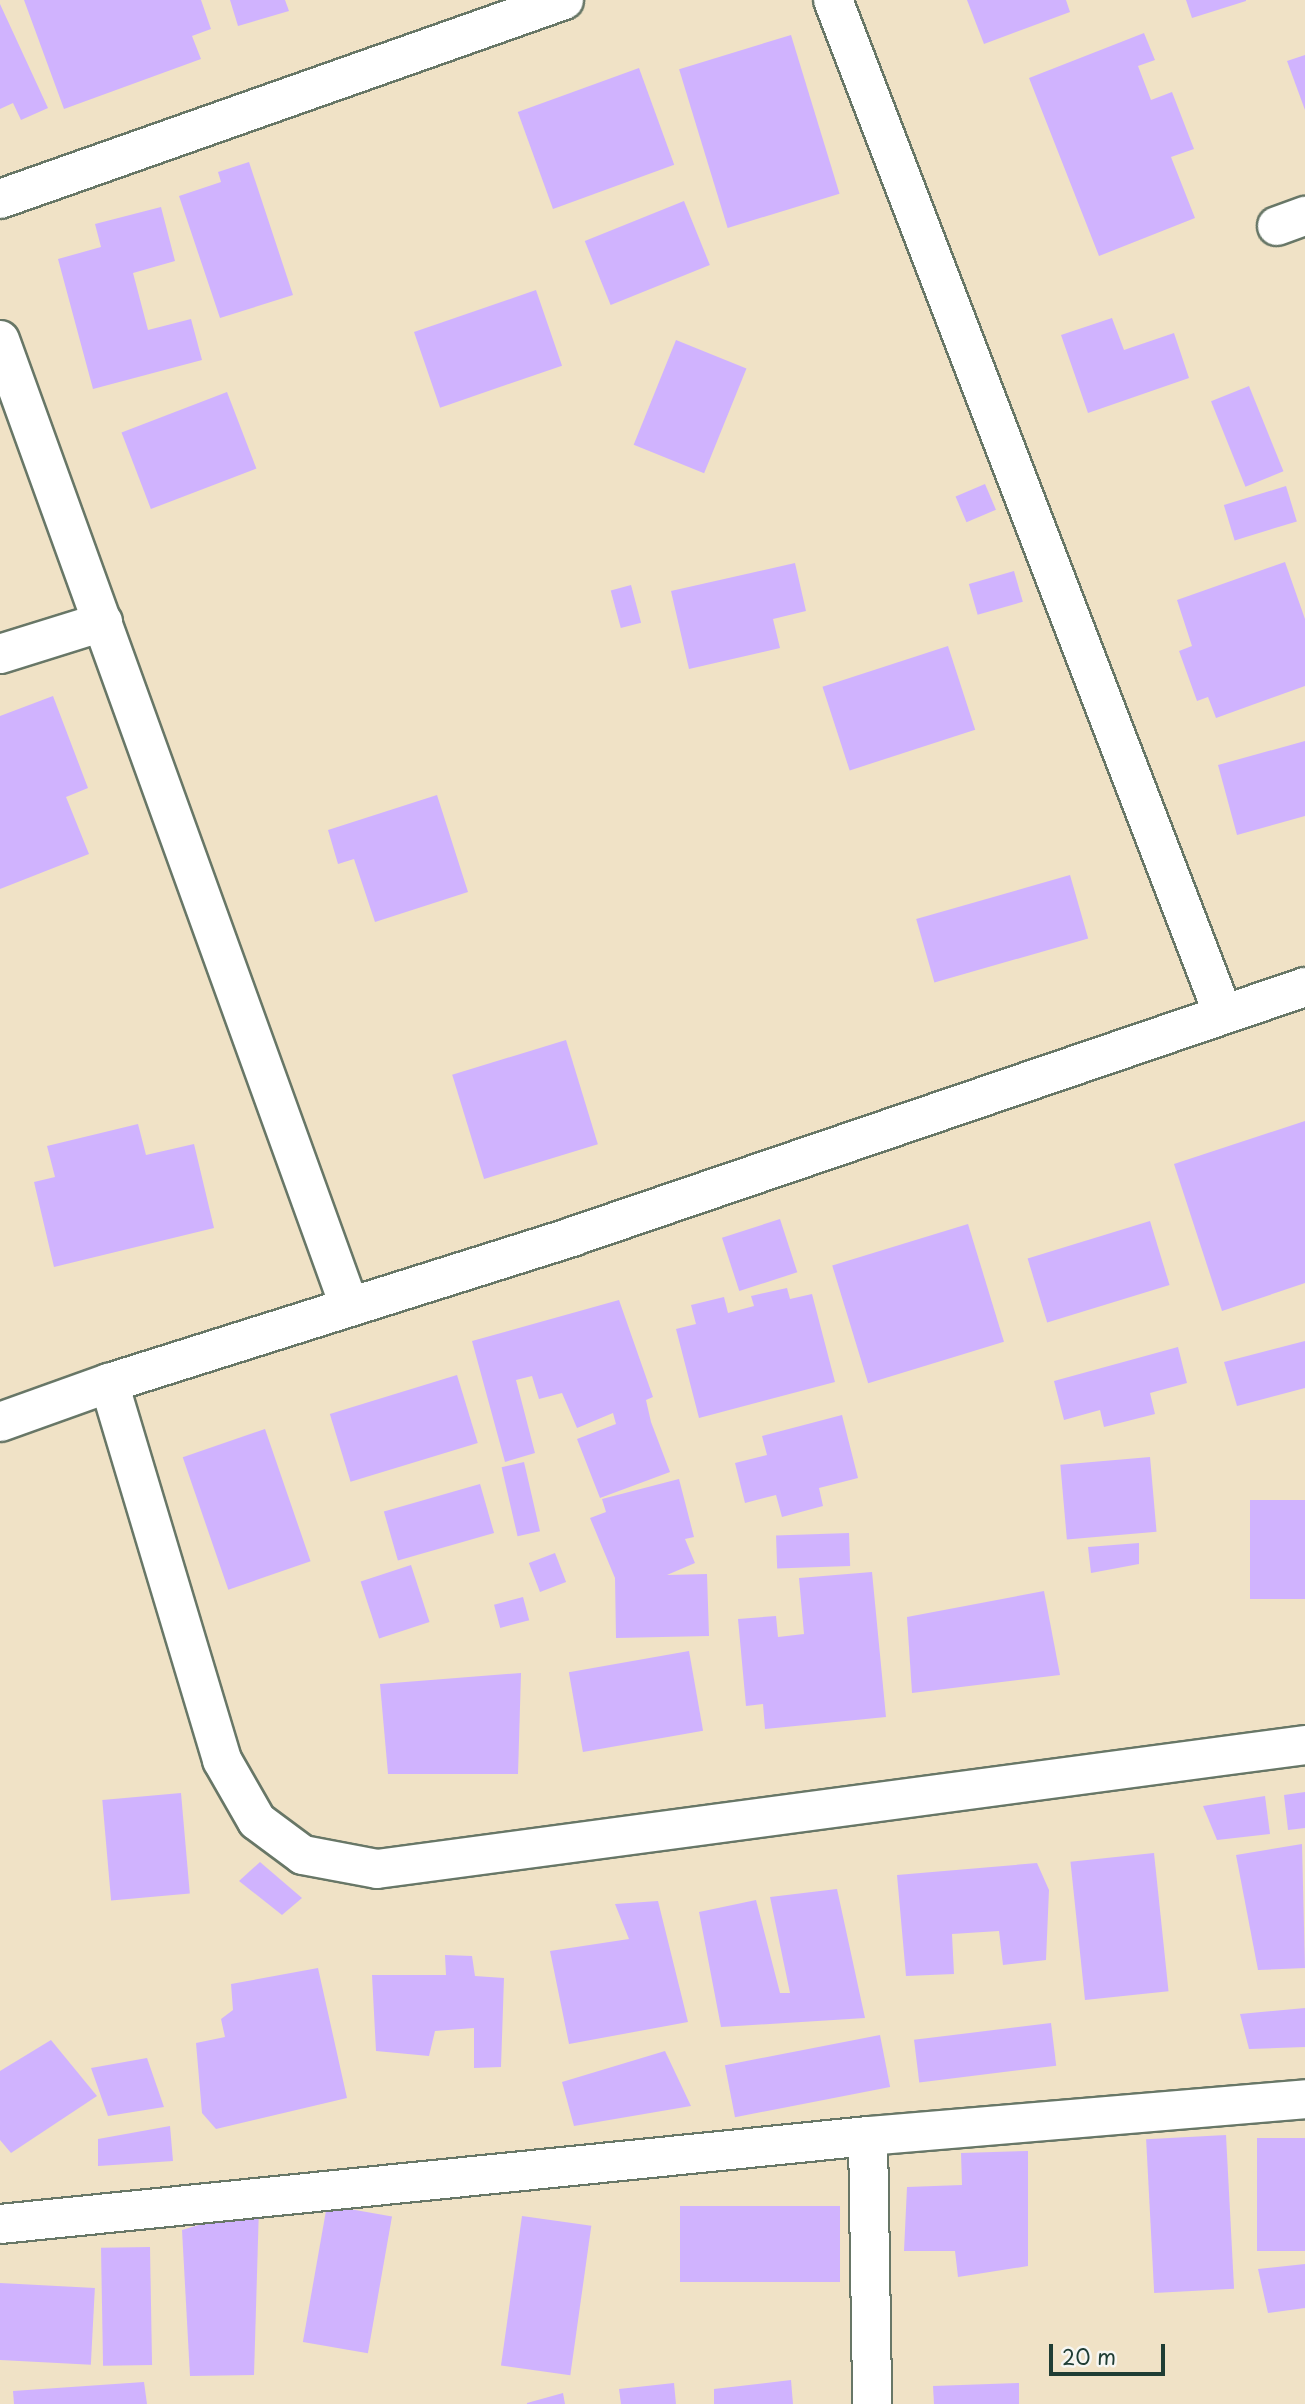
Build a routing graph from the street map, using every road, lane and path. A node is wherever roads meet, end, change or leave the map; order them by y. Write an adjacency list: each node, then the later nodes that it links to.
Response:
1 (564, 0): 3 (street)
2 (833, 0): 8 (street)
3 (0, 199)
4 (0, 340): 5 (street)
5 (103, 622): 6 (street); 9 (street)
6 (0, 654)
7 (1305, 987): 8 (street)
8 (1223, 1014): 9 (street)
9 (349, 1305): 10 (street)
10 (109, 1383): 11 (street); 12 (street)
11 (0, 1422)
12 (1305, 1745)
13 (1305, 2099): 14 (street)
14 (868, 2136): 15 (street); 16 (street)
15 (0, 2224)
16 (872, 2404)

